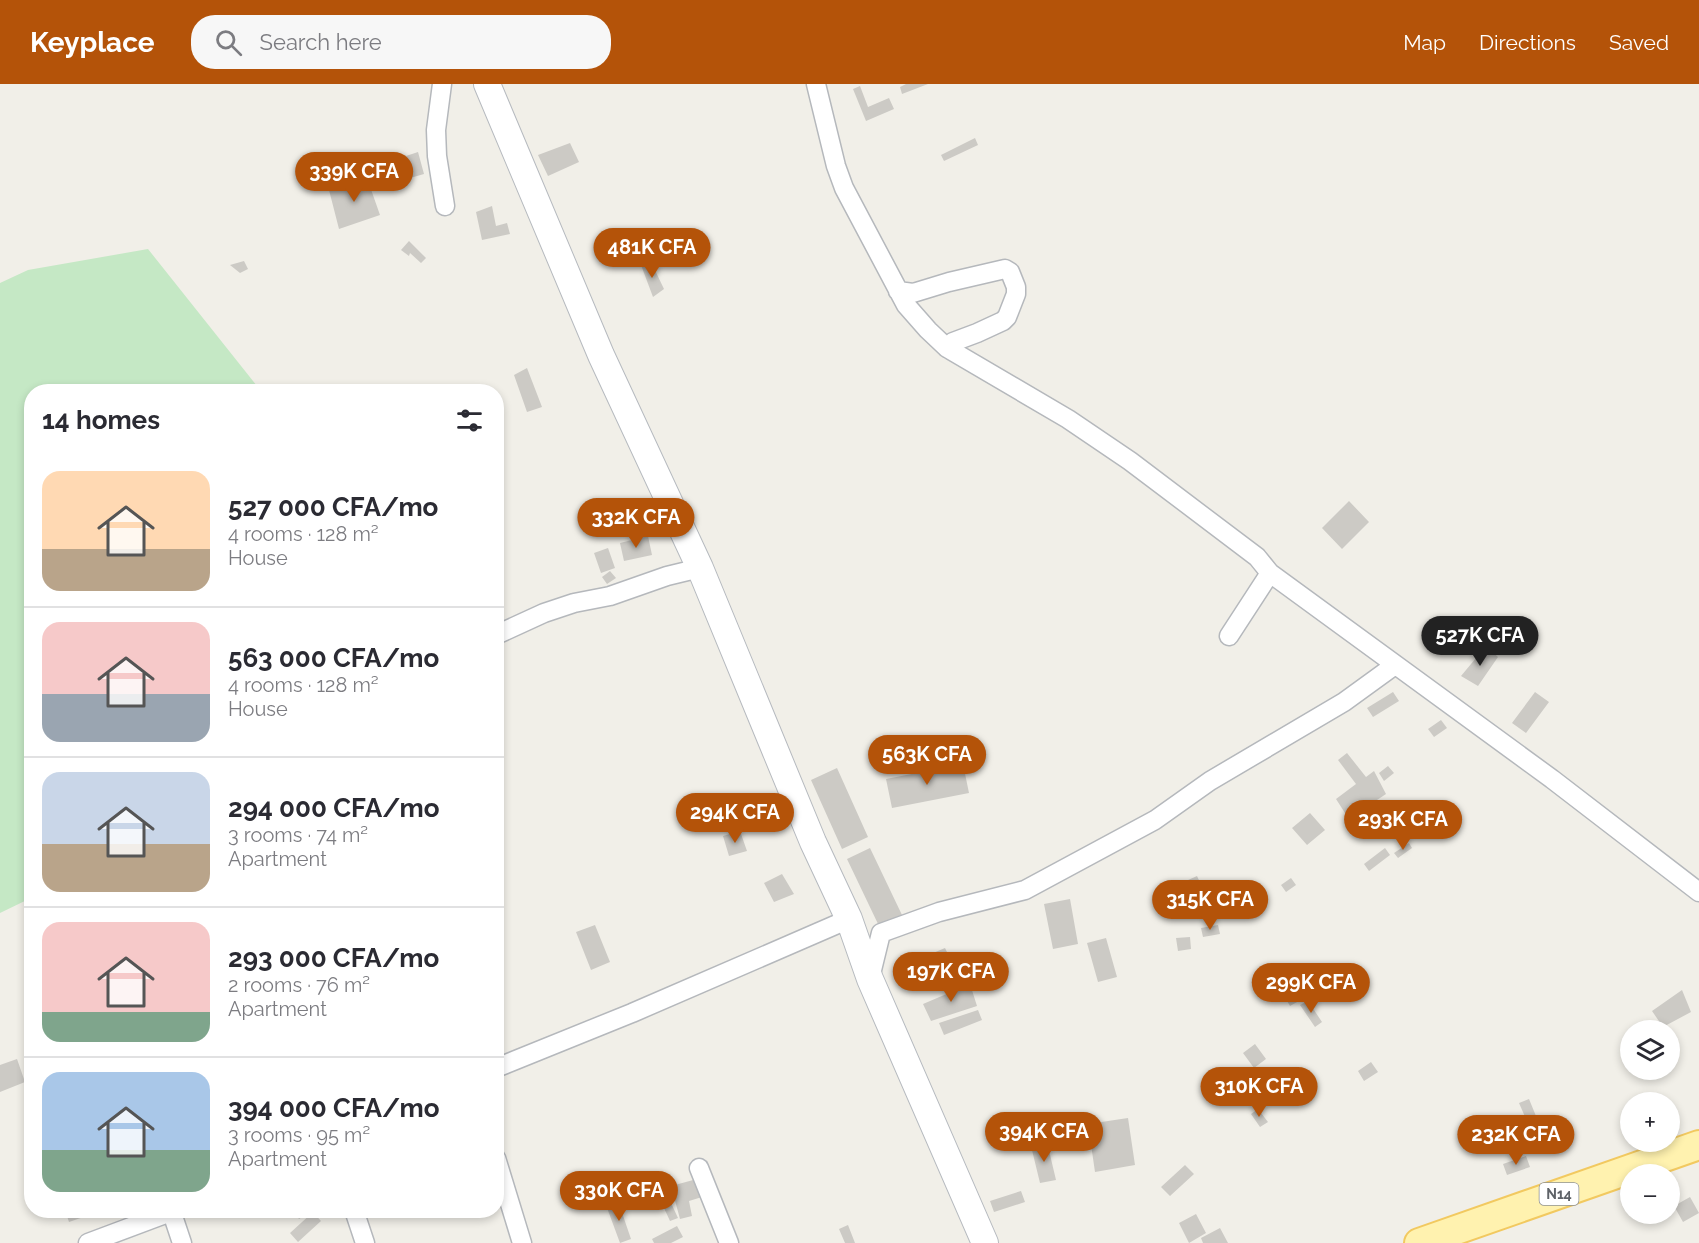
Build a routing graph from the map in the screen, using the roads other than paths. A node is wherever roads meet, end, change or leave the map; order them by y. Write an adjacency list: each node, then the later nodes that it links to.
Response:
1 (442, 84): 4 (street)
2 (487, 84): 7 (main road)
3 (816, 84): 5 (street)
4 (445, 206)
5 (898, 291): 6 (street); 6 (street)
6 (947, 348): 8 (street)
7 (700, 568): 9 (street); 13 (main road)
8 (1270, 573): 10 (street); 11 (street)
9 (504, 631)
10 (1229, 636)
11 (1395, 665): 12 (street); 14 (street)
12 (1699, 892)
13 (849, 919): 14 (main road); 15 (street)
14 (870, 979): 27 (main road)
15 (504, 1065)
16 (1699, 1145): 28 (main road, N14)
17 (699, 1168): 26 (street)
18 (504, 1184): 25 (street)
19 (157, 1218): 22 (street)
20 (176, 1218): 23 (street)
21 (357, 1218): 24 (street)
22 (88, 1243)
23 (182, 1243)
24 (365, 1243)
25 (522, 1243)
26 (729, 1243)
27 (985, 1243)
28 (1419, 1243)

